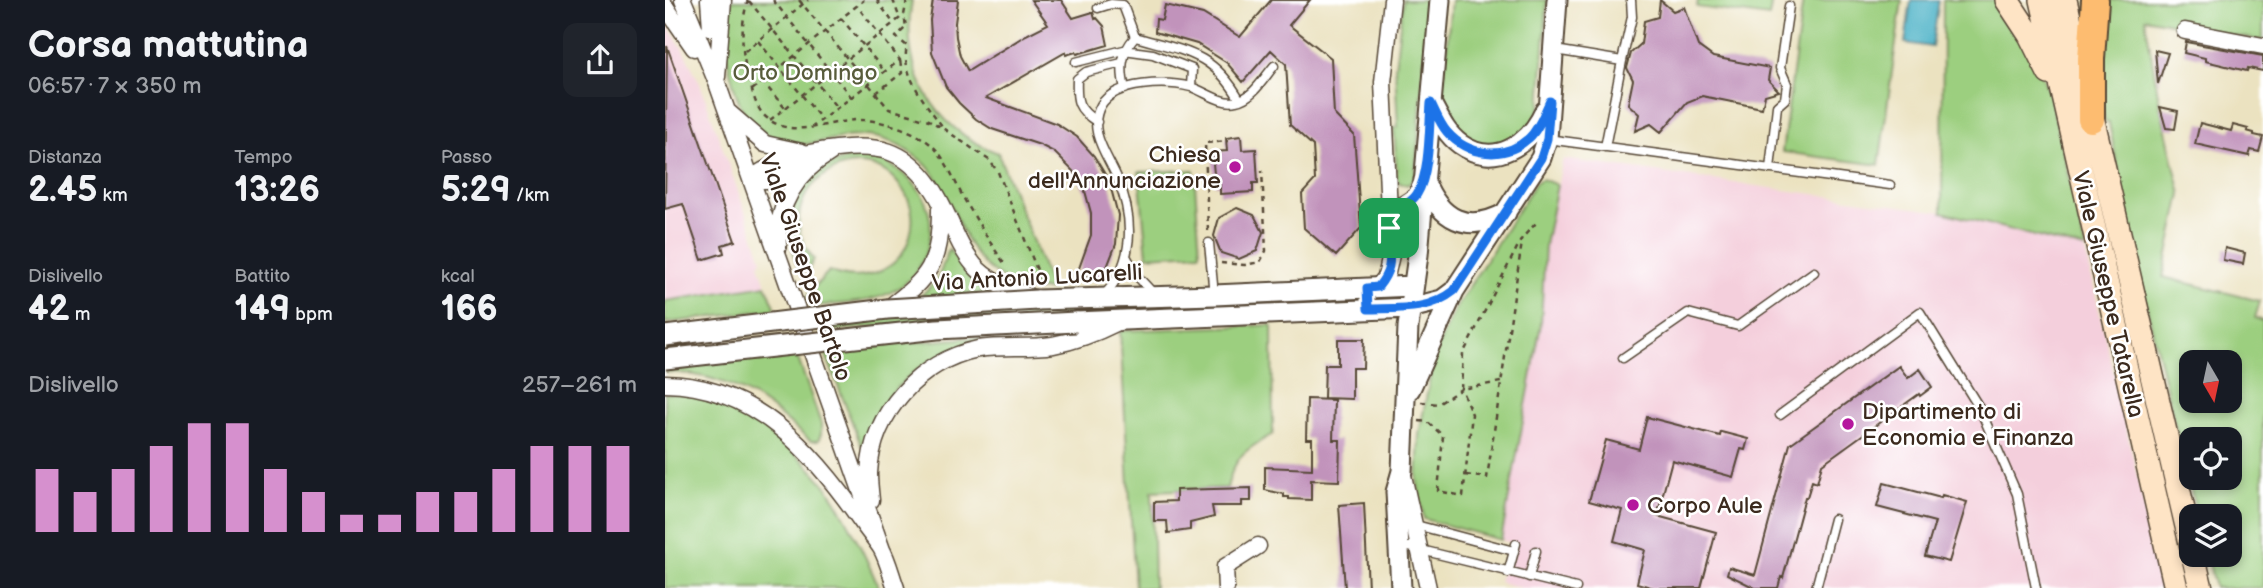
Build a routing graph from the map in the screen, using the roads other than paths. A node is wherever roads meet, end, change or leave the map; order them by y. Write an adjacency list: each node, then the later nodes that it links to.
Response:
1 (683, 0): 24 (street, Viale Giuseppe Bartolo)
2 (709, 0): 24 (street)
3 (723, 0): 24 (street)
4 (1392, 0): 43 (street)
5 (1440, 0): 29 (street)
6 (1557, 0): 19 (street)
7 (1631, 0): 20 (lane)
8 (2007, 0): 30 (main road)
9 (2042, 0): 30 (main road, Viale Giuseppe Tatarella)
10 (2064, 0): 32 (main road, Viale Giuseppe Tatarella)
11 (2095, 0): 32 (highway)
12 (665, 6): 24 (street)
13 (1789, 6): 37 (lane)
14 (1098, 8): 16 (lane)
15 (2185, 30): 17 (street)
16 (1135, 37): 18 (lane); 27 (lane)
17 (2263, 46)
18 (1124, 50): 21 (lane); 22 (lane); 25 (lane)
19 (1554, 50): 20 (lane); 28 (street)
20 (1622, 61): 35 (lane)
21 (1076, 62)
22 (1122, 63): 26 (lane); 33 (lane)
23 (1274, 66): 27 (lane)
24 (717, 83): 31 (street, Viale Giuseppe Bartolo)
25 (1191, 87): 26 (lane); 27 (lane)
26 (1125, 89): 33 (lane)
27 (1240, 100)
28 (1550, 101): 29 (street); 34 (street)
29 (1431, 103): 39 (street)
30 (2066, 108): 84 (main road, Viale Giuseppe Tatarella)
31 (727, 111): 36 (street); 38 (street, Viale Giuseppe Bartolo)
32 (2091, 119): 65 (main road, Viale Giuseppe Tatarella)
33 (1097, 122): 45 (lane)
34 (1547, 139): 35 (lane); 42 (street)
35 (1605, 147): 37 (lane)
36 (807, 160): 38 (street); 41 (street); 46 (street)
37 (1770, 169): 40 (lane)
38 (751, 178): 46 (street, Viale Giuseppe Bartolo)
39 (1424, 179): 42 (street); 43 (street); 48 (street)
40 (1889, 185)
41 (940, 204): 54 (street); 56 (street)
42 (1506, 213): 50 (street)
43 (1389, 228): 49 (street)
44 (1209, 243): 52 (lane)
45 (1126, 256): 51 (lane); 53 (lane)
46 (779, 258): 67 (street, Viale Giuseppe Bartolo)
47 (1814, 272): 60 (lane)
48 (1413, 286): 49 (street, Via Antonio Lucarelli); 55 (street)
49 (1373, 287): 52 (street, Via Antonio Lucarelli); 57 (street)
50 (1454, 291): 55 (street, Via Antonio Lucarelli); 63 (street)
51 (1156, 295): 52 (street, Via Antonio Lucarelli); 53 (street, Via Antonio Lucarelli)
52 (1214, 295)
53 (1102, 297): 54 (street, Via Antonio Lucarelli)
54 (1043, 299): 56 (street, Via Antonio Lucarelli, bridge)
55 (1410, 308): 57 (street, Via Antonio Lucarelli); 63 (street)
56 (887, 309): 59 (street, Via Antonio Lucarelli, bridge)
57 (1368, 309): 58 (street, Via Antonio Lucarelli)
58 (1122, 320): 61 (street, Via Antonio Lucarelli, bridge); 67 (street)
59 (665, 336)
60 (1623, 358)
61 (665, 359)
62 (665, 384): 70 (street)
63 (1405, 409): 68 (street)
64 (1780, 415): 83 (lane)
65 (2182, 504)
66 (1835, 519): 82 (lane)
67 (872, 523): 70 (street, Viale Giuseppe Bartolo)
68 (1406, 525): 71 (street); 72 (street); 75 (lane)
69 (1258, 546): 78 (street)
70 (882, 550): 77 (street)
71 (1399, 550): 72 (lane); 79 (street)
72 (1420, 550): 75 (lane); 80 (street)
73 (1536, 551): 76 (lane)
74 (2196, 567): 85 (main road)
75 (1508, 573): 76 (lane)
76 (1529, 577): 81 (lane)
77 (896, 588)
78 (1226, 588)
79 (1401, 588)
80 (1428, 588)
81 (1576, 588)
82 (1816, 588)
83 (2036, 588)
84 (2176, 588)
85 (2201, 588)

